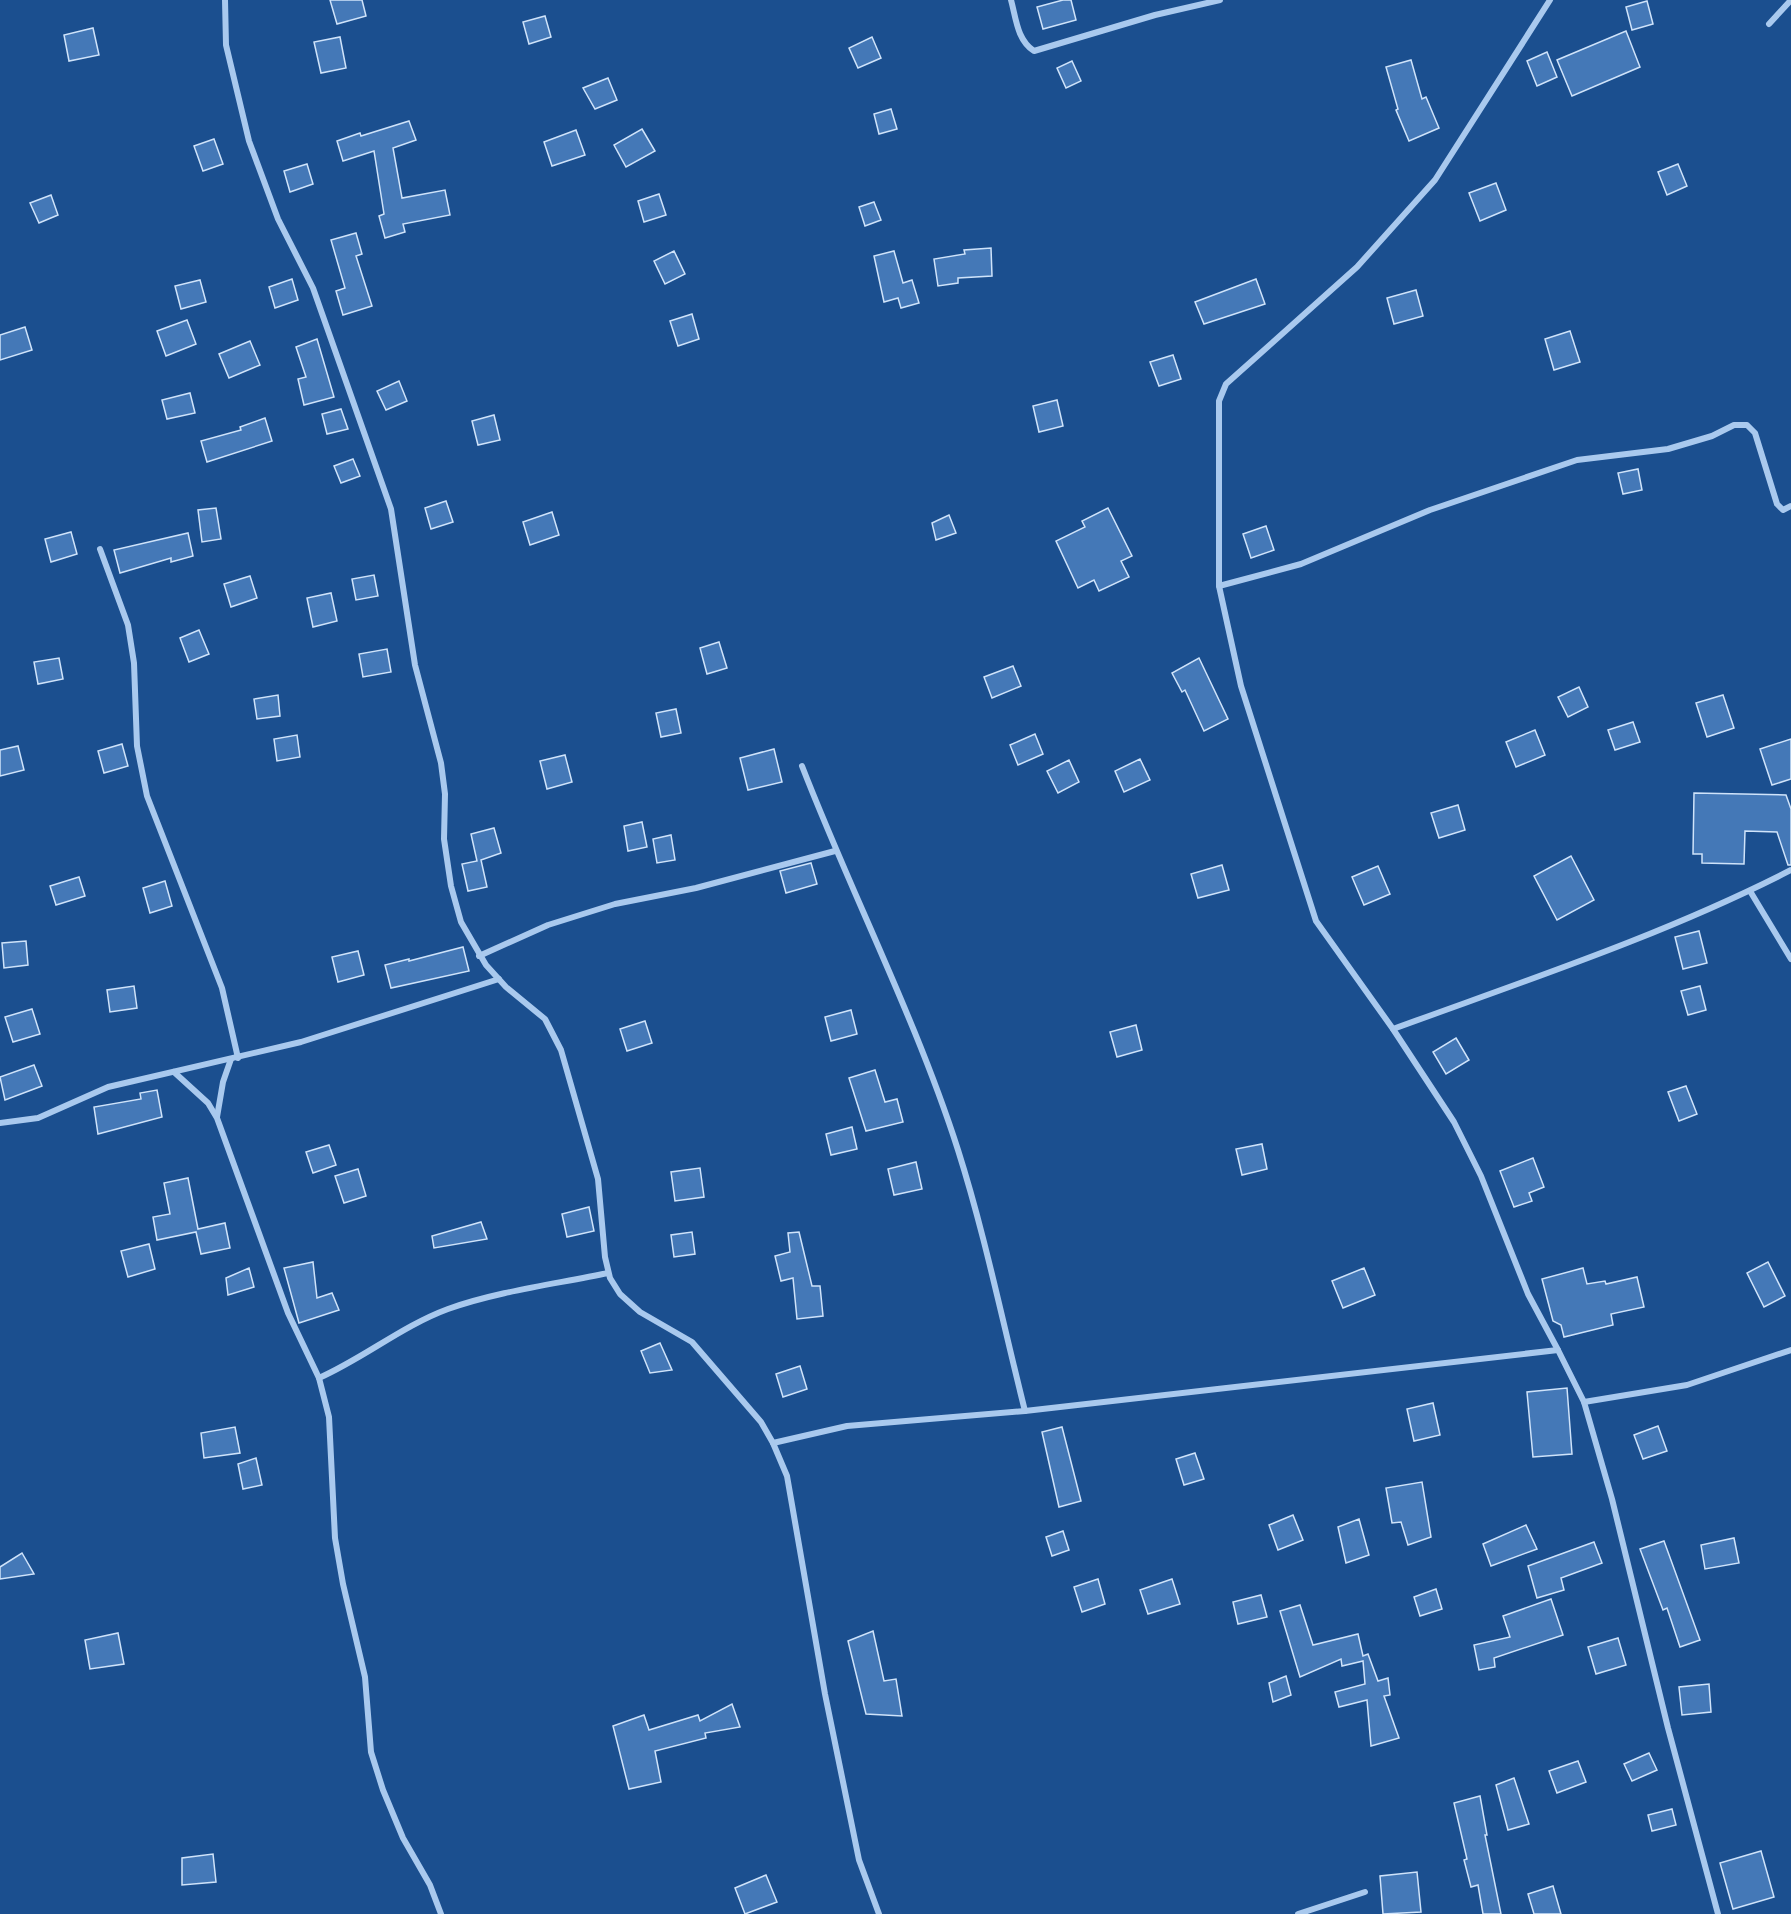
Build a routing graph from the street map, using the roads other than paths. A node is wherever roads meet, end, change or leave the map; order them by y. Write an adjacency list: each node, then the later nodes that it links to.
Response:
1 (225, 0): 14 (street)
2 (1011, 0): 3 (street)
3 (1220, 0)
4 (1550, 0): 9 (street)
5 (1791, 0): 6 (street)
6 (1769, 24)
7 (1791, 506): 9 (street)
8 (100, 549): 18 (street)
9 (1219, 586): 17 (street)
10 (802, 766): 11 (street)
11 (835, 851): 14 (street); 27 (street)
12 (1791, 870): 13 (street)
13 (1750, 891): 15 (street); 17 (street)
14 (479, 956): 16 (street)
15 (1791, 959)
16 (499, 979): 18 (street); 22 (street)
17 (1394, 1029): 23 (street)
18 (235, 1059): 19 (street); 20 (street)
19 (174, 1072): 20 (street); 21 (street)
20 (217, 1118): 25 (street)
21 (0, 1123)
22 (608, 1273): 25 (street); 28 (street)
23 (1558, 1350): 26 (street); 27 (street)
24 (1791, 1350): 26 (street)
25 (319, 1378): 30 (street)
26 (1584, 1402): 33 (street)
27 (1025, 1411): 28 (street)
28 (773, 1443): 31 (street)
29 (1365, 1892): 32 (street)
30 (441, 1914)
31 (879, 1914)
32 (1298, 1914)
33 (1718, 1914)

